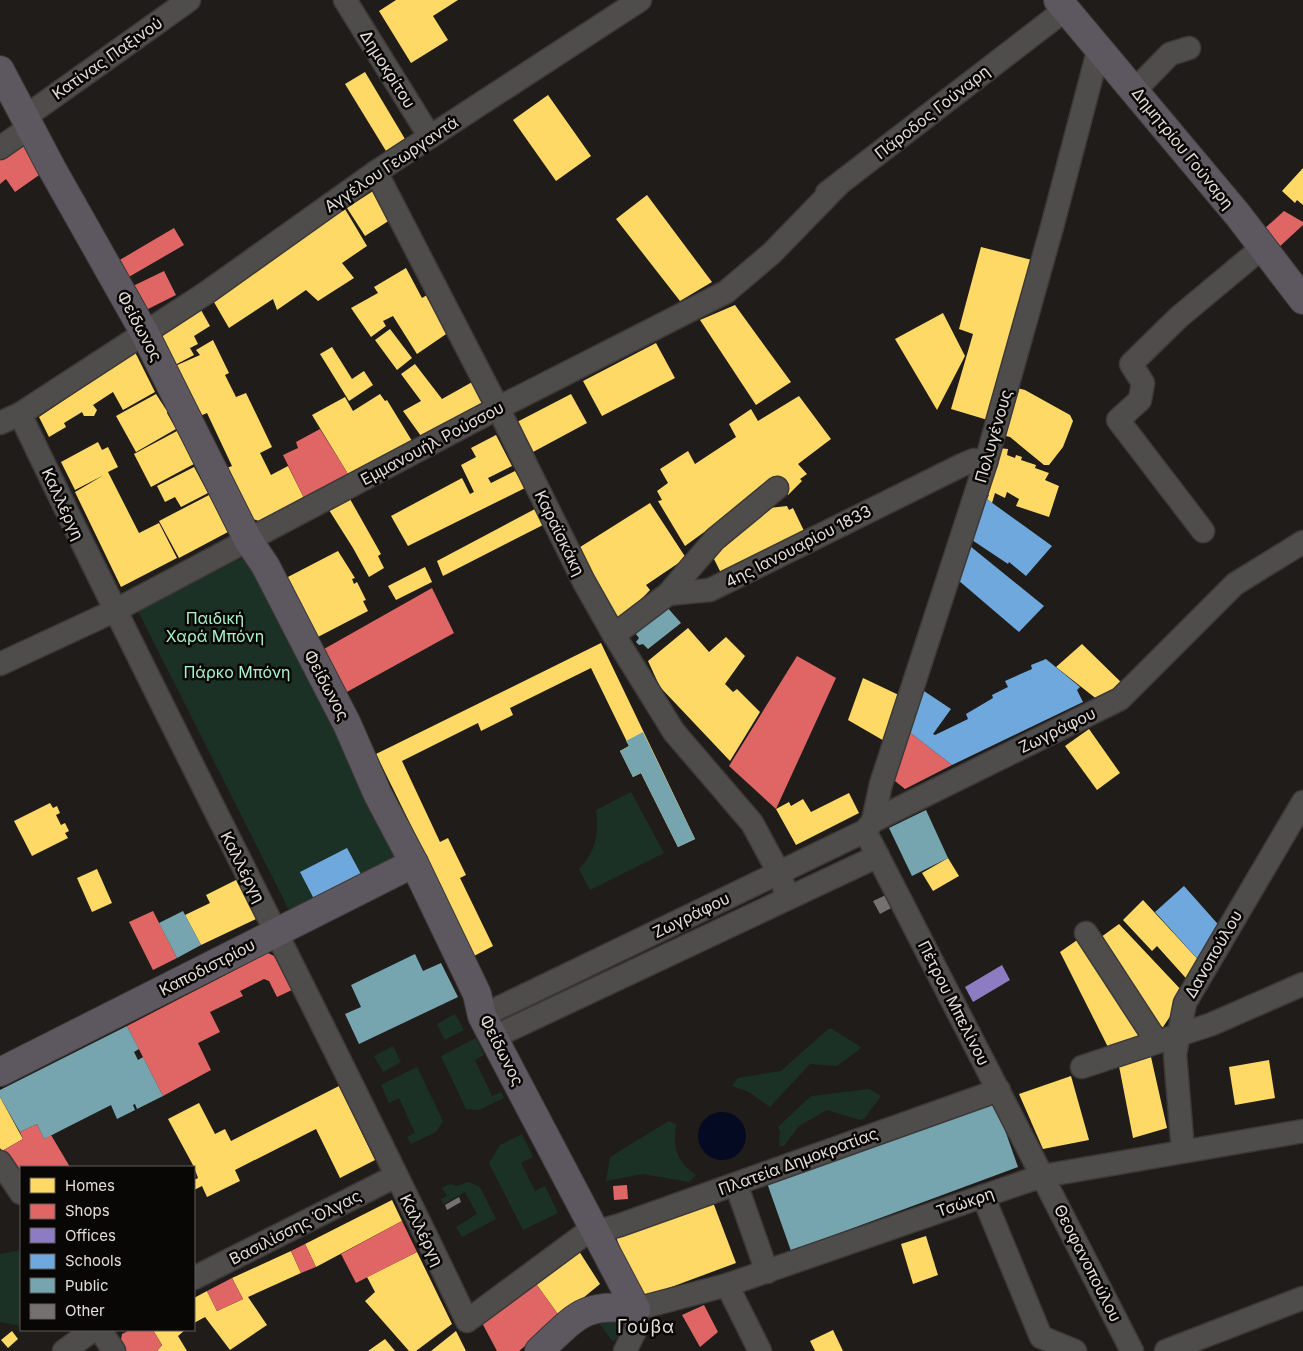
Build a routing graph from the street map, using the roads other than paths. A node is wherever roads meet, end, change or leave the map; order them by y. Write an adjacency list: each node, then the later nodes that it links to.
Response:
1 (189, 0): 9 (street, Κατίνας Παξινού)
2 (640, 0): 10 (street, Αγγέλου Γεωργαντά)
3 (355, 3): 10 (street, Δημοκρίτου)
4 (1062, 5): 5 (main road, Δημητρίου Γούναρη); 13 (street, Πάροδος Γούναρη)
5 (1099, 48): 8 (main road, Δημητρίου Γούναρη); 21 (street, Πολυγένους)
6 (1189, 48): 8 (street)
7 (0, 70): 9 (main road, Φείδωνος)
8 (1135, 90): 15 (main road, Δημητρίου Γούναρη)
9 (28, 122): 11 (street, Κατίνας Παξινού); 17 (main road, Φείδωνος)
10 (430, 137): 12 (street, Αγγέλου Γεωργαντά)
11 (0, 148)
12 (376, 172): 17 (street, Αγγέλου Γεωργαντά); 18 (street, Καραϊσκάκη)
13 (838, 185): 14 (street, Πάροδος Γούναρη); 18 (street, Εμμανουήλ Ρούσσου)
14 (798, 215)
15 (1263, 248): 16 (main road, Δημητρίου Γούναρη); 23 (street)
16 (1303, 300)
17 (144, 332): 19 (street, Αγγέλου Γεωργαντά); 24 (main road, Φείδωνος)
18 (498, 408): 24 (street, Εμμανουήλ Ρούσσου); 28 (street, Καραϊσκάκη)
19 (20, 414): 20 (street, Αγγέλου Γεωργαντά); 27 (street, Καλλέργη)
20 (0, 423)
21 (986, 462): 26 (street, 4ης Ιανουαρίου 1833); 31 (street, Πολυγένους)
22 (777, 488): 26 (street)
23 (1203, 531)
24 (248, 540): 27 (street, Εμμανουήλ Ρούσσου); 33 (main road, Φείδωνος)
25 (1303, 542): 31 (street, Ζωγράφου)
26 (668, 594): 28 (street)
27 (114, 611): 29 (street, Εμμανουήλ Ρούσσου); 36 (street, Καλλέργη)
28 (614, 635): 34 (street, Καραϊσκάκη)
29 (0, 664)
30 (1303, 802): 42 (street, Δανοπούλου)
31 (869, 826): 32 (street, Πέτρου Μπελίνου); 34 (street, Ζωγράφου)
32 (878, 856): 35 (street, Ζωγράφου); 46 (street, Πέτρου Μπελίνου)
33 (414, 863): 36 (main road, Καποδιστρίου); 41 (main road, Φείδωνος)
34 (779, 873): 35 (street); 38 (street, Ζωγράφου)
35 (788, 898): 39 (street, Ζωγράφου)
36 (276, 932): 45 (main road, Καποδιστρίου); 50 (street, Καλλέργη)
37 (1086, 933): 43 (street)
38 (630, 945): 39 (street); 41 (street, Ζωγράφου)
39 (641, 967): 41 (street, Ζωγράφου)
40 (1303, 984): 42 (street)
41 (488, 1026): 55 (main road, Φείδωνος)
42 (1178, 1034): 43 (street); 48 (street, Δανοπούλου)
43 (1157, 1042): 44 (street)
44 (1082, 1068)
45 (0, 1072)
46 (999, 1090): 51 (street, Πέτρου Μπελίνου); 52 (street, Πλατεία Δημοκρατίας)
47 (1303, 1131): 48 (street, Τσώκρη)
48 (1183, 1151): 51 (street, Τσώκρη)
49 (0, 1162): 53 (street)
50 (396, 1176): 57 (street, Βασιλίσσης Όλγας); 61 (street, Καλλέργη)
51 (1043, 1176): 54 (street, Τσώκρη); 70 (street, Θεοφανοπούλου)
52 (736, 1184): 55 (street, Πλατεία Δημοκρατίας); 56 (street)
53 (20, 1192)
54 (983, 1196): 56 (street, Τσώκρη); 69 (street)
55 (597, 1233): 60 (main road, Φείδωνος); 61 (street, Πλατεία Δημοκρατίας)
56 (767, 1272): 58 (street, Τσώκρη)
57 (195, 1277)
58 (727, 1286): 60 (street, Τσώκρη); 68 (street)
59 (1303, 1298): 71 (street)
60 (636, 1309): 66 (main road); 67 (street)
61 (467, 1321)
62 (92, 1331): 64 (street)
63 (101, 1331): 65 (street)
64 (64, 1351)
65 (114, 1351)
66 (539, 1351)
67 (625, 1351)
68 (760, 1351)
69 (1075, 1351)
70 (1132, 1351)
71 (1166, 1351)

